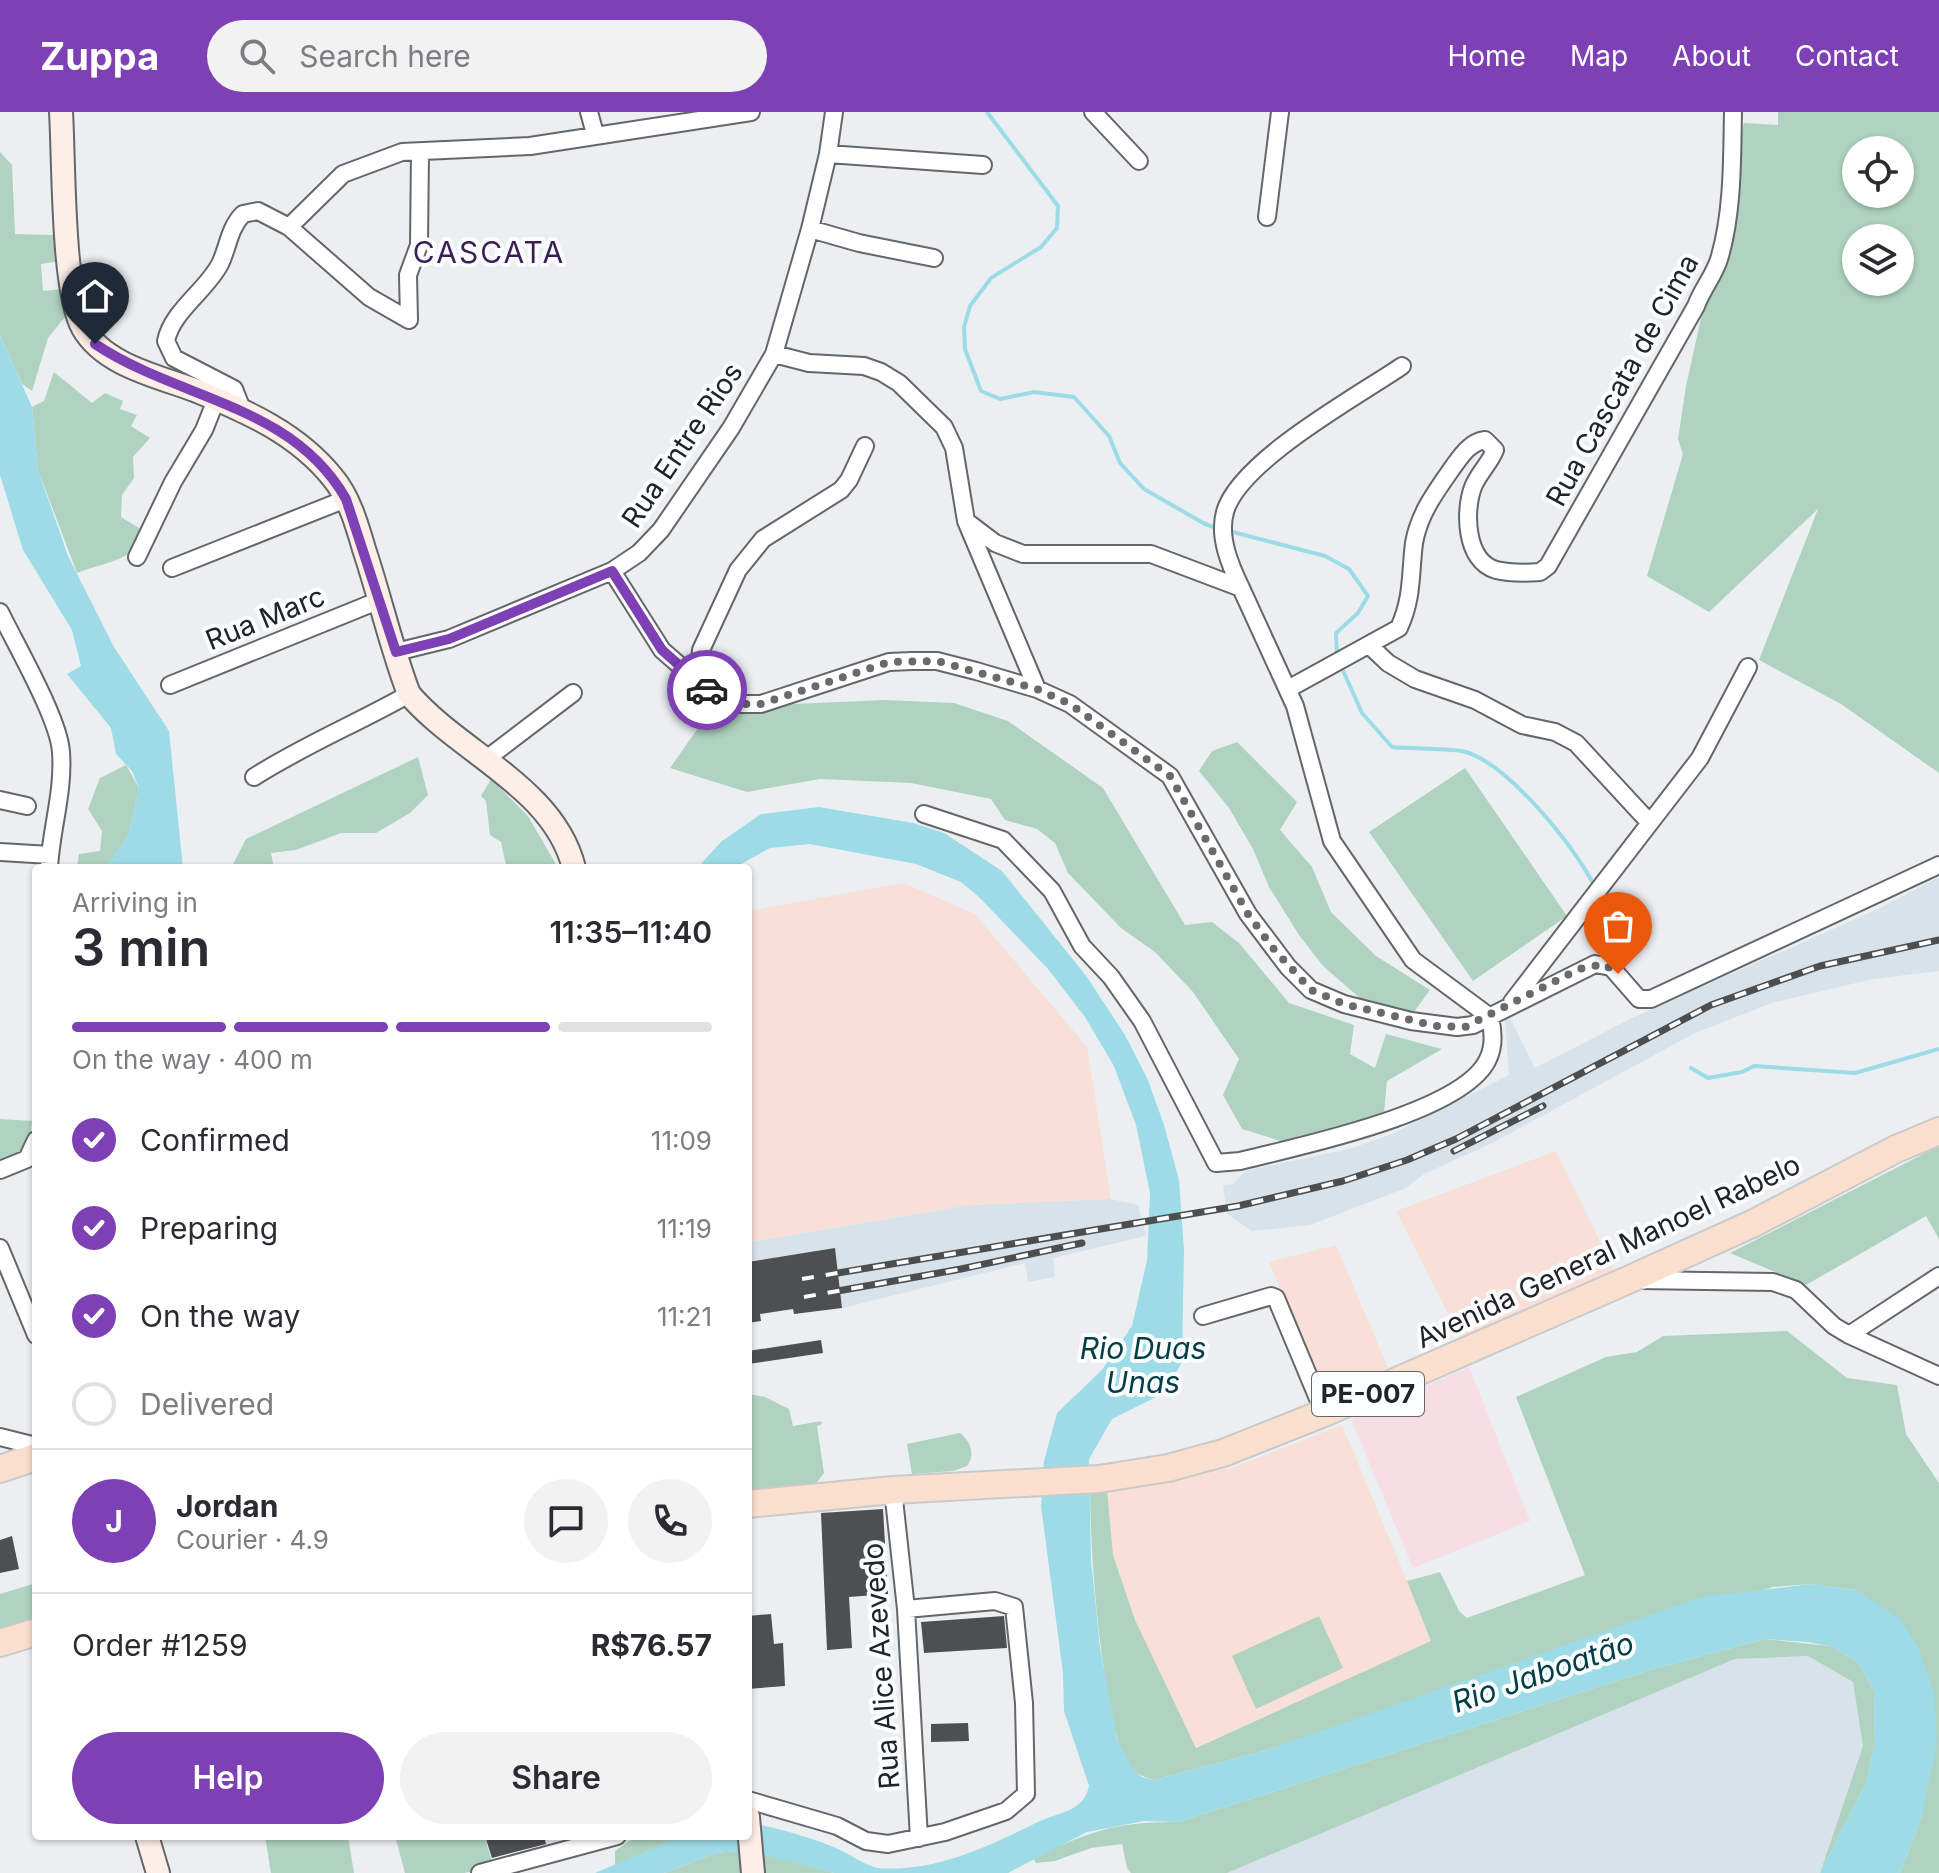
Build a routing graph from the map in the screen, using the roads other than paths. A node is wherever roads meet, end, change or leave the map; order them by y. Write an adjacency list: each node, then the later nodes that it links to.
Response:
1 (61, 112): 20 (main road)
2 (589, 112): 9 (street)
3 (751, 112): 8 (street)
4 (834, 112): 11 (street, Rua Entre Rios)
5 (1093, 112): 12 (street)
6 (1280, 112): 14 (street)
7 (1733, 112): 31 (street, Rua Cascata de Cima)
8 (653, 119): 9 (street)
9 (595, 134): 10 (street)
10 (420, 152): 15 (street); 15 (street)
11 (828, 154): 13 (street); 16 (street, Rua Entre Rios)
12 (1139, 161)
13 (983, 165)
14 (1267, 217)
15 (289, 227): 21 (street)
16 (810, 229): 17 (street); 18 (street, Rua Entre Rios)
17 (934, 258)
18 (774, 354): 24 (street); 27 (street, Rua Entre Rios)
19 (1402, 366): 28 (street)
20 (216, 400): 21 (main road); 25 (street)
21 (243, 412): 23 (main road)
22 (865, 446): 38 (street)
23 (346, 499): 26 (street); 29 (main road)
24 (966, 521): 28 (street); 35 (street)
25 (137, 557)
26 (172, 568)
27 (612, 571): 32 (street, Rua Entre Rios); 38 (street)
28 (1241, 588): 36 (street)
29 (380, 600): 32 (main road); 34 (street, Rua Marc)
30 (0, 612): 47 (street)
31 (1369, 645): 36 (street); 45 (street)
32 (396, 652): 39 (main road)
33 (1748, 667): 45 (street)
34 (170, 685)
35 (1037, 689): 38 (street); 51 (street)
36 (1288, 689): 51 (street)
37 (573, 693): 40 (street)
38 (711, 693)
39 (409, 694): 40 (main road); 41 (street)
40 (485, 760): 48 (main road)
41 (254, 777)
42 (0, 800): 43 (street)
43 (27, 806)
44 (924, 814): 51 (street)
45 (1649, 822): 50 (street)
46 (0, 852): 47 (street)
47 (49, 861)
48 (573, 864)
49 (1939, 865): 50 (street)
50 (1509, 1007): 51 (street)
51 (1490, 1017)
52 (1939, 1131): 57 (main road, Avenida General Manoel Rabelo / PE-007)
53 (32, 1148): 54 (street)
54 (0, 1170)
55 (0, 1248): 59 (street)
56 (1939, 1276): 60 (street)
57 (1628, 1280): 60 (street); 62 (main road, Avenida General Manoel Rabelo / PE-007)
58 (1203, 1316): 62 (street)
59 (32, 1325)
60 (1849, 1335): 61 (street)
61 (1939, 1376)
62 (1324, 1413): 67 (main road, Avenida General Manoel Rabelo / PE-007)
63 (0, 1437): 64 (street)
64 (32, 1445)
65 (32, 1458): 66 (main road)
66 (0, 1469)
67 (893, 1490): 68 (main road, PE-007); 69 (street, Rua Alice Azevedo)
68 (752, 1504)
69 (906, 1609): 73 (street, Rua Alice Azevedo); 73 (street)
70 (32, 1633): 71 (main road)
71 (0, 1643)
72 (752, 1801): 73 (street)
73 (919, 1838)
74 (148, 1840): 77 (main road)
75 (602, 1840): 78 (street)
76 (750, 1840): 79 (main road)
77 (158, 1873)
78 (480, 1873)
79 (753, 1873)

